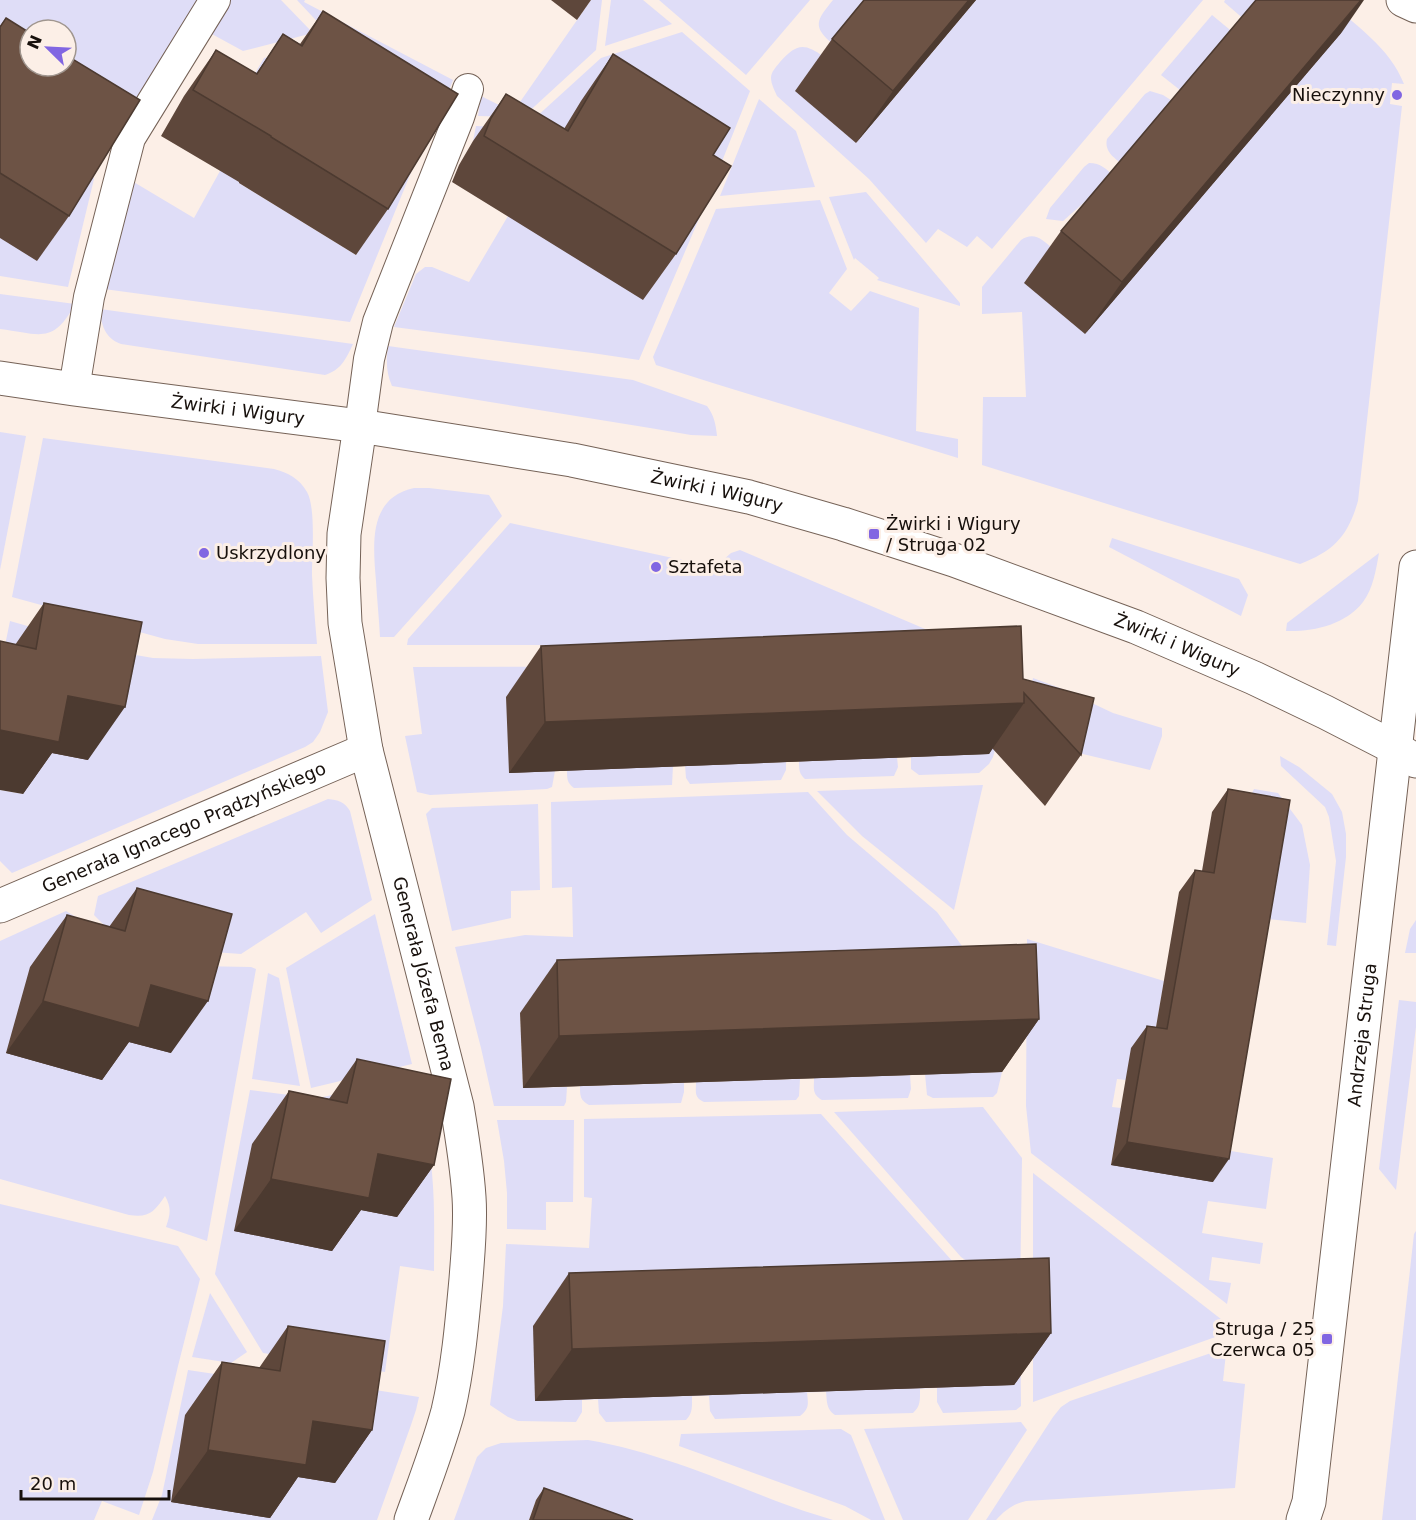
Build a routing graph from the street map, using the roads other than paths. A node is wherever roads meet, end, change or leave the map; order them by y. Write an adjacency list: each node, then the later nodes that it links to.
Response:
1 (215, 0): 6 (lane)
2 (1403, 0): 3 (street)
3 (1416, 6)
4 (468, 89): 7 (lane)
5 (0, 378): 6 (street, Żwirki i Wigury)
6 (74, 389): 7 (street, Żwirki i Wigury)
7 (360, 426): 9 (street, Generała Józefa Bema); 10 (street, Żwirki i Wigury)
8 (1416, 567): 10 (street, Andrzeja Struga)
9 (366, 750): 11 (street, Generała Ignacego Prądzyńskiego); 13 (street, Generała Józefa Bema)
10 (1405, 754): 12 (street, Andrzeja Struga)
11 (0, 906)
12 (1307, 1514)
13 (411, 1520)

